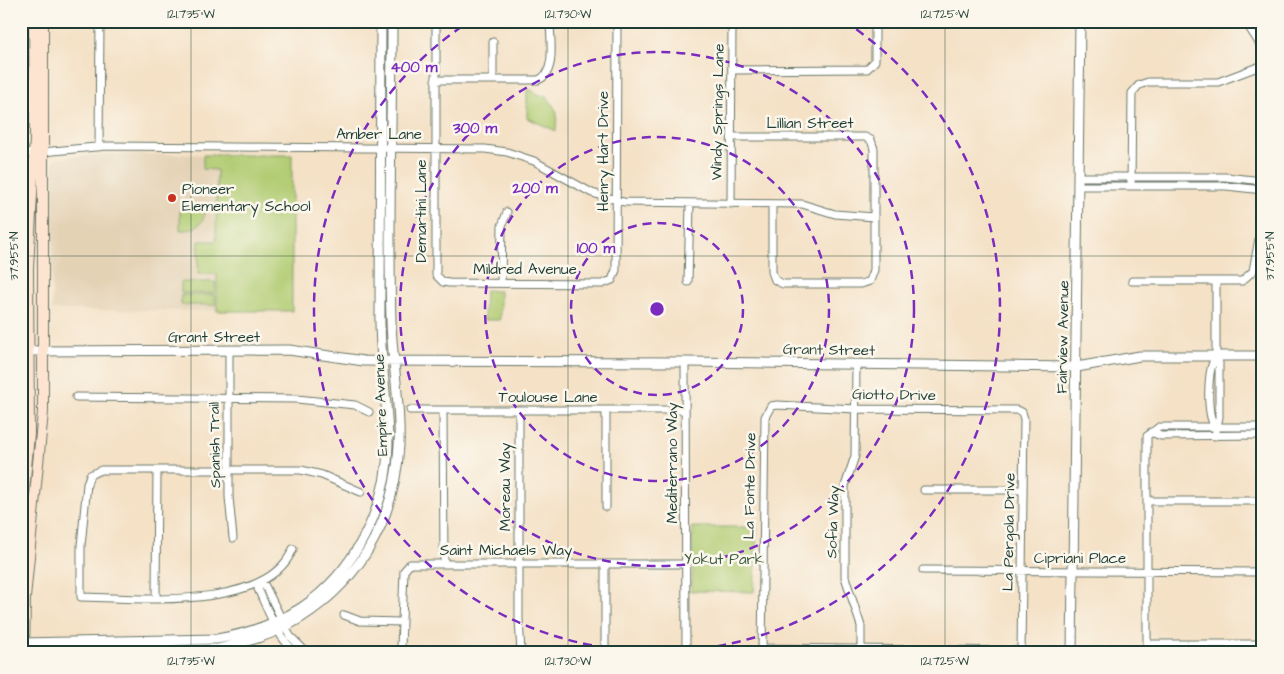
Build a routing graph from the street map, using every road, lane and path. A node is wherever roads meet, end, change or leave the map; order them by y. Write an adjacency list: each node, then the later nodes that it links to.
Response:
1 (34, 21): 24 (main road)
2 (44, 21): 24 (main road)
3 (100, 21): 20 (street)
4 (381, 21): 21 (street, Empire Avenue)
5 (392, 21): 22 (street, Empire Avenue)
6 (436, 21): 17 (street, Demartini Lane)
7 (550, 21): 18 (street)
8 (617, 21): 31 (street, Henry Hart Drive)
9 (732, 21): 16 (street, Windy Springs Lane)
10 (875, 21): 16 (street)
11 (1080, 21): 28 (street, Fairview Avenue)
12 (1245, 21): 14 (street)
13 (492, 42): 18 (street)
14 (1263, 49)
15 (1263, 65): 26 (street)
16 (732, 70): 19 (street, Windy Springs Lane)
17 (435, 80): 18 (street); 23 (street, Demartini Lane)
18 (492, 80)
19 (732, 137): 33 (street, Windy Springs Lane); 36 (street, Lillian Street)
20 (99, 147): 21 (street, Amber Lane); 24 (street, Amber Lane)
21 (381, 148): 22 (street, Amber Lane); 49 (street, Empire Avenue)
22 (392, 148): 23 (street, Amber Lane); 50 (street, Empire Avenue)
23 (435, 148): 31 (street, Amber Lane); 38 (street, Demartini Lane)
24 (39, 152): 25 (street, Amber Lane); 44 (main road); 45 (main road)
25 (21, 154)
26 (1131, 177): 27 (street); 28 (street); 29 (street)
27 (1263, 181)
28 (1079, 182): 29 (street); 53 (street, Fairview Avenue)
29 (1131, 186): 30 (street)
30 (1263, 190)
31 (617, 201): 32 (street, Amber Lane); 39 (street, Henry Hart Drive)
32 (690, 204): 33 (street, Amber Lane); 41 (street)
33 (731, 204): 34 (street, Amber Lane)
34 (772, 204): 36 (street, Amber Lane); 36 (street)
35 (507, 212): 42 (street)
36 (874, 217)
37 (1263, 217): 43 (street)
38 (439, 279): 42 (street, Mildred Avenue)
39 (612, 280): 42 (street, Mildred Avenue)
40 (1132, 281): 43 (street)
41 (688, 282)
42 (501, 283)
43 (1216, 283): 47 (street)
44 (25, 351): 45 (street, Grant Street); 78 (main road)
45 (43, 351): 46 (street, Grant Street); 98 (main road)
46 (229, 352): 49 (street, Grant Street); 55 (street, Spanish Trail)
47 (1216, 356): 48 (street, Grant Street); 53 (street, Grant Street); 65 (street)
48 (1263, 356)
49 (383, 360): 50 (street, Grant Street); 94 (street, Empire Avenue)
50 (394, 360): 51 (street, Grant Street); 94 (street, Empire Avenue)
51 (685, 362): 52 (street, Grant Street); 61 (street, Mediterrano Way)
52 (856, 365): 53 (street, Grant Street); 56 (street, Sofia Way)
53 (1077, 367): 87 (street, Fairview Avenue)
54 (76, 397): 55 (street)
55 (228, 398): 63 (street); 71 (street, Spanish Trail)
56 (856, 409): 62 (street, Giotto Drive); 64 (street, Giotto Drive); 100 (street, Sofia Way)
57 (410, 410): 58 (street, Toulouse Lane)
58 (443, 410): 59 (street, Toulouse Lane); 81 (street)
59 (519, 410): 60 (street, Toulouse Lane); 82 (street, Moreau Way)
60 (606, 410): 61 (street, Toulouse Lane); 77 (street)
61 (686, 410): 84 (street, Mediterrano Way)
62 (767, 410): 99 (street, La Fonte Drive)
63 (369, 412)
64 (1022, 412): 73 (street, La Pergola Drive)
65 (1215, 427): 66 (street); 67 (street); 68 (street)
66 (1263, 427)
67 (1150, 432): 68 (street); 75 (street)
68 (1215, 436): 69 (street)
69 (1263, 436)
70 (157, 470): 71 (street); 91 (street); 91 (street)
71 (229, 470): 74 (street); 79 (street, Spanish Trail)
72 (924, 490): 73 (street)
73 (1023, 490): 86 (street, La Pergola Drive)
74 (361, 492)
75 (1148, 501): 76 (street); 88 (street)
76 (1263, 501)
77 (606, 507)
78 (21, 525)
79 (234, 538)
80 (293, 549): 90 (street)
81 (444, 564): 82 (street, Saint Michaels Way); 93 (street, Saint Michaels Way)
82 (519, 564): 83 (street, Saint Michaels Way); 106 (street, Moreau Way)
83 (605, 564): 84 (street, Saint Michaels Way); 107 (street)
84 (686, 564): 108 (street, Mediterrano Way)
85 (923, 570): 86 (street, Cipriani Place)
86 (1022, 572): 87 (street, Cipriani Place); 103 (street, La Pergola Drive)
87 (1073, 572): 88 (street, Cipriani Place); 109 (street, Fairview Avenue)
88 (1147, 572): 89 (street, Cipriani Place); 95 (street)
89 (1263, 572)
90 (260, 582): 91 (street); 94 (street)
91 (156, 598)
92 (344, 615): 93 (street)
93 (402, 622): 97 (street, Saint Michaels Way)
94 (280, 624): 98 (street, Empire Avenue); 102 (street, Empire Avenue); 104 (street); 105 (street)
95 (1148, 644): 96 (street); 110 (street)
96 (1263, 644)
97 (401, 647)
98 (23, 648): 102 (street, Empire Avenue)
99 (762, 651): 100 (street)
100 (861, 651): 101 (street)
101 (942, 651): 103 (street)
102 (162, 652)
103 (1021, 652)
104 (296, 653)
105 (307, 653)
106 (521, 653)
107 (605, 653)
108 (686, 653)
109 (1072, 653)
110 (1147, 653)

